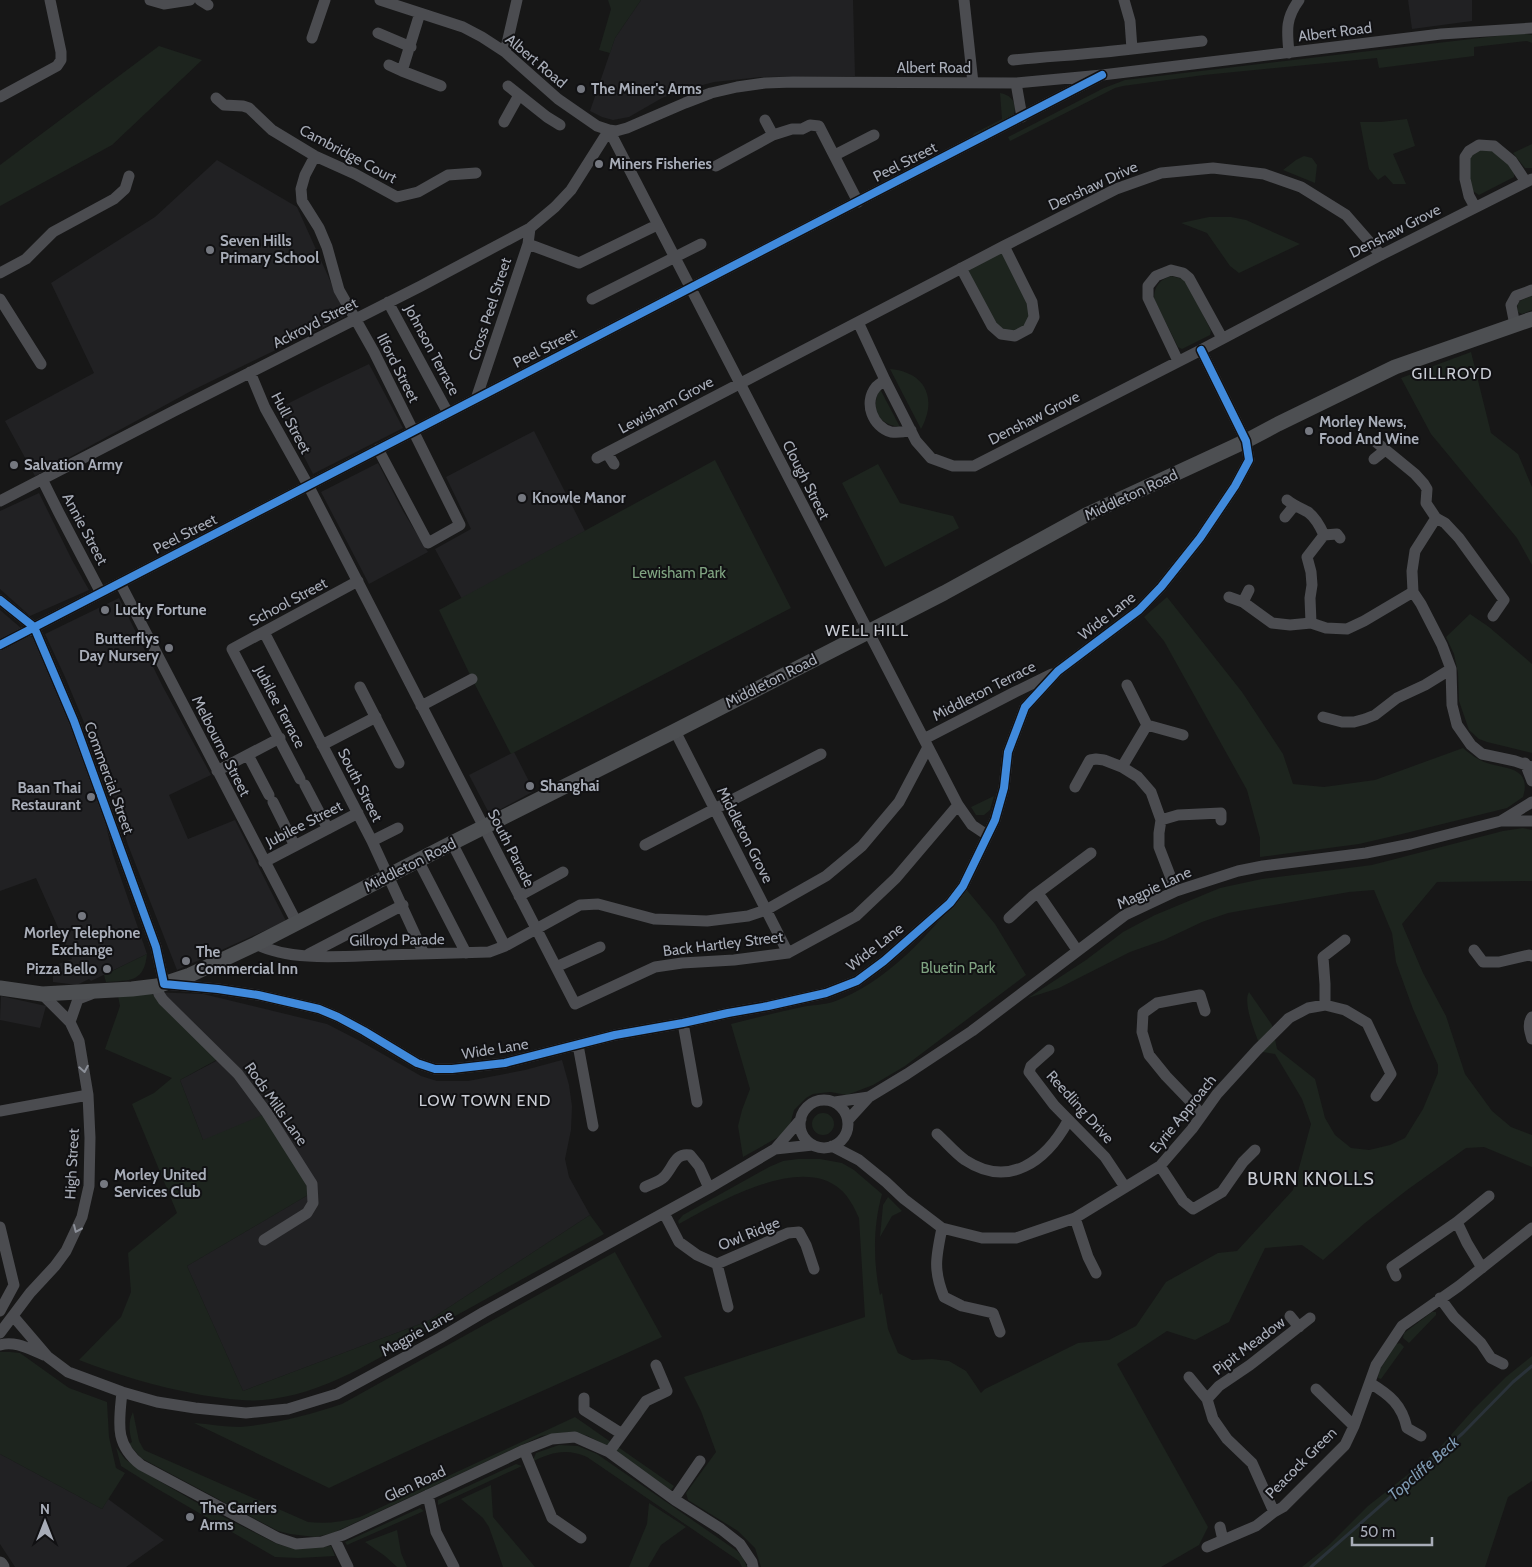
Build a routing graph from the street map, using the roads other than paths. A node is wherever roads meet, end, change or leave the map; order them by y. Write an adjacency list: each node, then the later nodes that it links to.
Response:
1 (50, 0): 28 (street)
2 (150, 0): 3 (street)
3 (190, 0)
4 (324, 0): 13 (street)
5 (380, 0): 10 (street, Albert Road)
6 (517, 0): 17 (street)
7 (964, 0): 23 (street)
8 (1124, 0): 16 (street)
9 (1299, 0): 18 (street)
10 (420, 14): 15 (street); 17 (street, Albert Road)
11 (1532, 28): 18 (street, Albert Road)
12 (378, 33): 15 (street)
13 (312, 38)
14 (1202, 41): 16 (street)
15 (411, 47): 21 (street)
16 (1132, 49): 19 (street)
17 (505, 52): 30 (street, Albert Road)
18 (1289, 53): 22 (street, Albert Road)
19 (1013, 60)
20 (389, 65): 21 (street)
21 (402, 71): 25 (street)
22 (1102, 76): 24 (street, Albert Road); 31 (street, Peel Street)
23 (973, 83): 24 (street, Albert Road); 36 (street, Albert Road)
24 (1016, 83): 31 (street)
25 (441, 86)
26 (508, 86): 27 (street)
27 (519, 95): 32 (street); 34 (street)
28 (0, 97)
29 (216, 98): 39 (street, Cambridge Court)
30 (558, 99): 32 (street); 36 (street, Albert Road)
31 (1022, 117): 45 (street, Peel Street)
32 (547, 118): 35 (street)
33 (765, 120): 37 (street)
34 (504, 122)
35 (560, 125)
36 (609, 130): 47 (street, Clough Street); 48 (street, Ackroyd Street)
37 (773, 135): 40 (street); 41 (street)
38 (874, 135): 40 (street)
39 (315, 156): 42 (street, Cambridge Court); 61 (street, Ilford Street)
40 (835, 156): 45 (street)
41 (716, 166)
42 (476, 173)
43 (130, 176): 55 (street)
44 (1529, 180): 46 (street, Denshaw Grove); 46 (street, Denshaw Grove)
45 (858, 202): 56 (street, Peel Street)
46 (1475, 207): 52 (street, Denshaw Grove)
47 (657, 224): 49 (street); 53 (street, Clough Street)
48 (530, 228): 49 (street, Cross Peel Street); 60 (street, Ackroyd Street)
49 (528, 244): 72 (street, Cross Peel Street)
50 (701, 244): 53 (street)
51 (1004, 246): 52 (street, Denshaw Drive); 54 (street, Denshaw Drive); 54 (street)
52 (1381, 255): 65 (street, Denshaw Grove)
53 (674, 257): 56 (street, Clough Street); 59 (street)
54 (961, 268): 63 (street, Denshaw Drive)
55 (0, 273)
56 (690, 288): 71 (street, Clough Street); 72 (street, Peel Street)
57 (1532, 290): 64 (street)
58 (0, 299): 68 (street)
59 (592, 299)
60 (388, 302): 61 (street, Ackroyd Street); 73 (street, Johnson Terrace)
61 (355, 319): 69 (street, Ackroyd Street); 75 (street, Ilford Street)
62 (1532, 319): 64 (main road, Middleton Road)
63 (858, 322): 70 (street, Denshaw Grove); 71 (street, Denshaw Drive)
64 (1515, 325): 76 (main road, Middleton Road)
65 (1222, 338): 66 (street, Denshaw Grove); 67 (street)
66 (1201, 350): 67 (street, Denshaw Grove); 76 (street, Wide Lane)
67 (1178, 361): 74 (street, Denshaw Grove)
68 (41, 364)
69 (250, 372): 80 (street, Ackroyd Street); 81 (street, Hull Street)
70 (885, 380): 74 (street, Denshaw Grove); 74 (street)
71 (739, 383): 79 (street, Lewisham Grove); 98 (street, Clough Street)
72 (476, 399): 73 (street, Peel Street)
73 (448, 413): 75 (street, Peel Street)
74 (911, 430)
75 (413, 431): 77 (street, Peel Street); 77 (street, Ilford Street)
76 (1246, 441): 98 (main road, Middleton Road); 103 (street, Wide Lane)
77 (378, 449): 81 (street, Peel Street)
78 (1374, 459): 84 (street)
79 (614, 464)
80 (42, 479): 82 (street, Ackroyd Street); 91 (street, Annie Street)
81 (308, 486): 87 (street, South Parade); 88 (street, Peel Street)
82 (0, 501)
83 (1284, 517): 85 (street)
84 (1436, 518): 90 (street); 95 (street)
85 (1324, 535): 86 (street); 96 (street)
86 (1340, 538)
87 (358, 582): 99 (street, School Street); 107 (street, South Parade)
88 (120, 583): 91 (street, Peel Street); 121 (street, Melbourne Street)
89 (1249, 590): 94 (street)
90 (1413, 592): 96 (street); 102 (street)
91 (101, 593): 97 (street, Peel Street)
92 (1229, 597): 94 (street)
93 (0, 600): 97 (street, Commercial Street)
94 (1243, 602): 96 (street)
95 (1492, 616)
96 (1311, 623)
97 (34, 627): 100 (street, Peel Street); 165 (street, Commercial Street)
98 (868, 631): 111 (main road, Middleton Road); 114 (street, Clough Street)
99 (264, 632): 101 (street, School Street); 115 (street, South Street)
100 (0, 645)
101 (232, 649): 113 (street, Jubilee Terrace)
102 (1451, 669): 109 (street); 119 (street)
103 (1058, 671): 114 (street, Middleton Terrace); 135 (street, Wide Lane)
104 (472, 680): 107 (street)
105 (1127, 685): 110 (street)
106 (360, 687): 108 (street)
107 (422, 706): 133 (street, South Parade)
108 (376, 717): 115 (street); 118 (street)
109 (1322, 717)
110 (1147, 725): 112 (street); 120 (street)
111 (676, 731): 126 (street, Middleton Grove); 133 (main road, Middleton Road)
112 (1183, 734)
113 (280, 738): 117 (street); 134 (street, Jubilee Terrace)
114 (926, 743): 125 (street, Clough Street); 149 (street, Gillroyd Parade)
115 (322, 745): 127 (street, South Street)
116 (821, 754): 126 (street)
117 (248, 755): 121 (street); 138 (street)
118 (399, 763)
119 (1528, 765): 122 (street)
120 (1122, 768): 123 (street); 128 (street)
121 (217, 771): 142 (street, Melbourne Street)
122 (1532, 780)
123 (1075, 787)
124 (1532, 802): 130 (street, Magpie Lane)
125 (958, 805): 135 (street, Clough Street); 160 (street, Back Hartley Street)
126 (715, 810): 139 (street); 149 (street, Middleton Grove)
127 (358, 813): 134 (street, Jubilee Street); 136 (street, South Street)
128 (1161, 820): 129 (street); 145 (street)
129 (1221, 820)
130 (1501, 820): 131 (street, Magpie Lane); 145 (street, Magpie Lane)
131 (1532, 821)
132 (398, 828): 136 (street)
133 (484, 828): 137 (main road, Middleton Road); 147 (street, South Parade)
134 (328, 829): 138 (street, Jubilee Street)
135 (988, 835): 174 (street, Wide Lane)
136 (372, 841): 144 (street, South Street)
137 (452, 843): 141 (main road, Middleton Road); 155 (street)
138 (295, 846): 142 (street, Jubilee Street)
139 (646, 846)
140 (1091, 854): 146 (street)
141 (418, 860): 144 (main road, Middleton Road); 159 (street)
142 (264, 862): 151 (street, Melbourne Street)
143 (563, 872): 147 (street)
144 (389, 876): 148 (street, South Street); 151 (main road, Middleton Road)
145 (1176, 891): 157 (street, Magpie Lane)
146 (1038, 893): 150 (street); 157 (street)
147 (519, 896): 152 (street, South Parade)
148 (402, 905): 161 (street, South Street); 162 (street)
149 (766, 910): 152 (street, Gillroyd Parade); 160 (street, Middleton Grove)
150 (1009, 918)
151 (297, 923): 154 (main road, Middleton Road)
152 (536, 929): 155 (street, Gillroyd Parade); 164 (street, South Parade)
153 (1345, 940): 170 (street)
154 (256, 944): 162 (street, Gillroyd Parade); 165 (main road, Middleton Road)
155 (505, 946): 159 (street, Gillroyd Parade)
156 (600, 947): 164 (street)
157 (1077, 950): 180 (street, Magpie Lane)
158 (1474, 950): 163 (street)
159 (466, 953): 161 (street, Gillroyd Parade)
160 (788, 953): 169 (street, Back Hartley Street)
161 (424, 954): 162 (street, Gillroyd Parade)
162 (307, 955)
163 (1532, 956)
164 (556, 967): 169 (street, South Parade)
165 (160, 985): 167 (main road, Middleton Road); 176 (street, Wide Lane); 207 (street, Rods Mills Lane)
166 (0, 988): 168 (main road, Middleton Road)
167 (102, 990): 168 (main road, Middleton Road); 173 (street)
168 (42, 994): 173 (street, High Street)
169 (575, 1004)
170 (1326, 1005): 179 (street); 184 (street, Eyrie Approach)
171 (1205, 1011): 184 (street)
172 (1532, 1017): 175 (street)
173 (70, 1022): 178 (street, High Street, one-way to 178)
174 (683, 1023): 176 (street, Wide Lane); 181 (street)
175 (1532, 1039)
176 (578, 1045): 188 (street)
177 (1049, 1050): 187 (street, Reedling Drive)
178 (88, 1095): 183 (street); 214 (street, High Street, one-way to 214)
179 (1376, 1096)
180 (869, 1097): 182 (street, Magpie Lane); 186 (street, Magpie Lane)
181 (697, 1102)
182 (835, 1102): 185 (street); 186 (street)
183 (0, 1111)
184 (1202, 1115): 196 (street, Eyrie Approach)
185 (801, 1119): 191 (street); 193 (street, Magpie Lane)
186 (848, 1120): 189 (street)
187 (1068, 1121): 190 (street); 198 (street, Reedling Drive)
188 (593, 1126)
189 (846, 1134): 192 (street); 195 (street, Eyrie Approach)
190 (937, 1134)
191 (813, 1145): 192 (street); 193 (street, Magpie Lane)
192 (832, 1146): 195 (street, Eyrie Approach)
193 (775, 1149): 199 (street, Magpie Lane)
194 (1254, 1150): 196 (street)
195 (859, 1160): 205 (street, Eyrie Approach)
196 (1160, 1166): 198 (street, Eyrie Approach)
197 (646, 1187): 199 (street)
198 (1125, 1187): 202 (street, Eyrie Approach)
199 (709, 1188): 201 (street, Magpie Lane)
200 (1489, 1196): 203 (street)
201 (664, 1213): 208 (street, Owl Ridge); 231 (street, Magpie Lane)
202 (1075, 1218): 205 (street, Eyrie Approach); 211 (street)
203 (1457, 1222): 209 (street); 212 (street)
204 (0, 1227): 213 (street)
205 (942, 1228): 222 (street)
206 (1530, 1232): 209 (street, Peacock Green)
207 (264, 1240)
208 (717, 1264): 210 (street, Owl Ridge); 216 (street)
209 (1482, 1268): 215 (street, Peacock Green)
210 (814, 1269)
211 (1096, 1274)
212 (1396, 1276)
213 (14, 1285): 214 (street); 217 (street)
214 (30, 1293): 220 (street, High Street)
215 (1440, 1298): 226 (street); 229 (street, Peacock Green)
216 (728, 1307)
217 (0, 1311)
218 (1290, 1316): 221 (street)
219 (1310, 1318): 221 (street, Pipit Meadow)
220 (10, 1321): 223 (street, High Street); 225 (street, Magpie Lane)
221 (1299, 1327): 233 (street, Pipit Meadow)
222 (1000, 1332)
223 (0, 1333)
224 (0, 1345): 225 (street, Magpie Lane)
225 (48, 1357): 231 (street, Magpie Lane)
226 (1504, 1364)
227 (656, 1365): 235 (street)
228 (1188, 1377): 233 (street)
229 (1370, 1383): 234 (street, Peacock Green); 236 (street)
230 (1316, 1389): 234 (street)
231 (122, 1392): 244 (street, Glen Road)
232 (584, 1398): 235 (street)
233 (1207, 1398): 242 (street)
234 (1354, 1426): 242 (street, Peacock Green)
235 (622, 1434): 238 (street)
236 (1421, 1436)
237 (524, 1450): 238 (street, Glen Road); 240 (street, Glen Road); 245 (street)
238 (609, 1452): 241 (street, Glen Road)
239 (700, 1461): 241 (street)
240 (428, 1495): 244 (street, Glen Road); 251 (street)
241 (674, 1499): 252 (street, Glen Road)
242 (1274, 1512): 246 (street, Peacock Green)
243 (1220, 1528): 246 (street)
244 (334, 1538): 250 (street)
245 (581, 1538)
246 (1222, 1540): 247 (street, Peacock Green)
247 (1207, 1547)
248 (0, 1564): 249 (main road)
249 (2, 1567)
250 (348, 1567)
251 (454, 1567)
252 (753, 1567)

